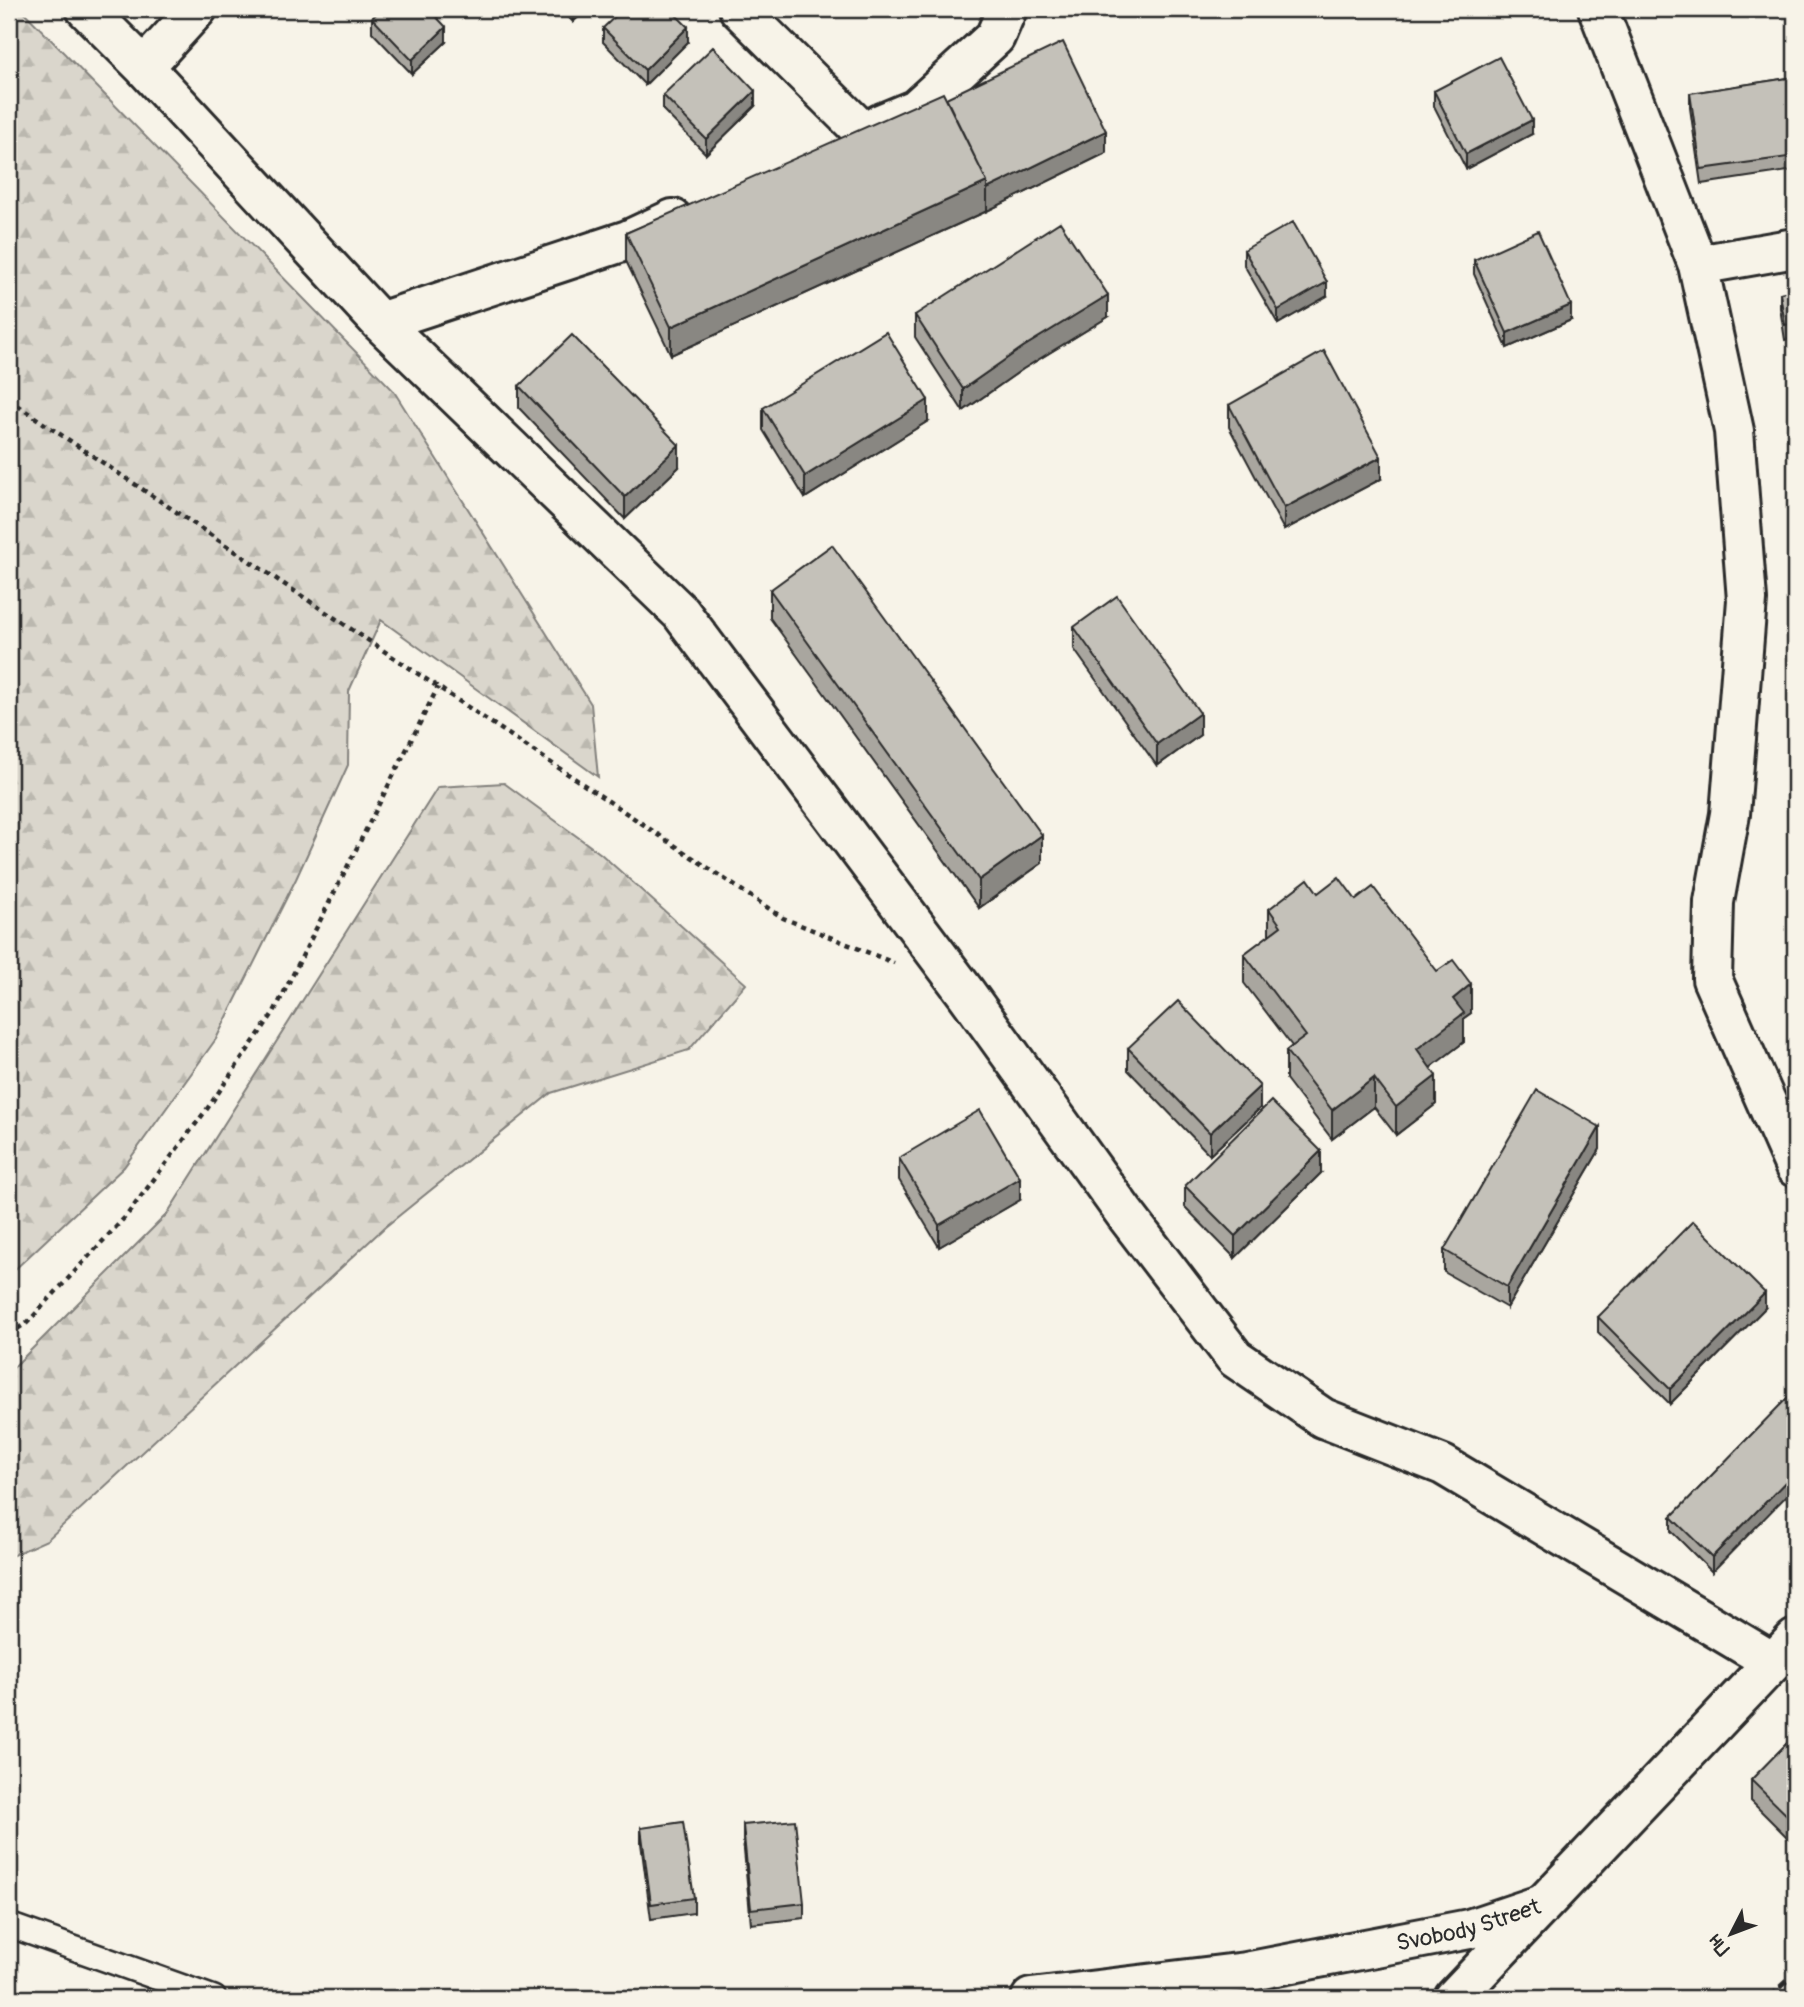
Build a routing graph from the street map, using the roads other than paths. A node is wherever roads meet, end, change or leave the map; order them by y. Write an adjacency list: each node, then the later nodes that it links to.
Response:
1 (86, 9): 6 (street)
2 (197, 9): 6 (street)
3 (739, 9): 7 (street)
4 (1007, 9): 7 (street)
5 (1598, 9): 11 (street)
6 (144, 67): 12 (street)
7 (862, 131): 8 (street)
8 (825, 149)
9 (702, 206): 12 (street)
10 (1795, 248): 11 (street)
11 (1698, 265): 13 (street)
12 (380, 322): 14 (street)
13 (1795, 1167)
14 (1784, 1651): 15 (street, Svobody Street)
15 (1540, 1905): 17 (street, Svobody Street); 20 (street)
16 (9, 1925): 18 (lane)
17 (1128, 1992): 19 (street, Svobody Street)
18 (214, 1998)
19 (1031, 1998)
20 (1454, 1998)

